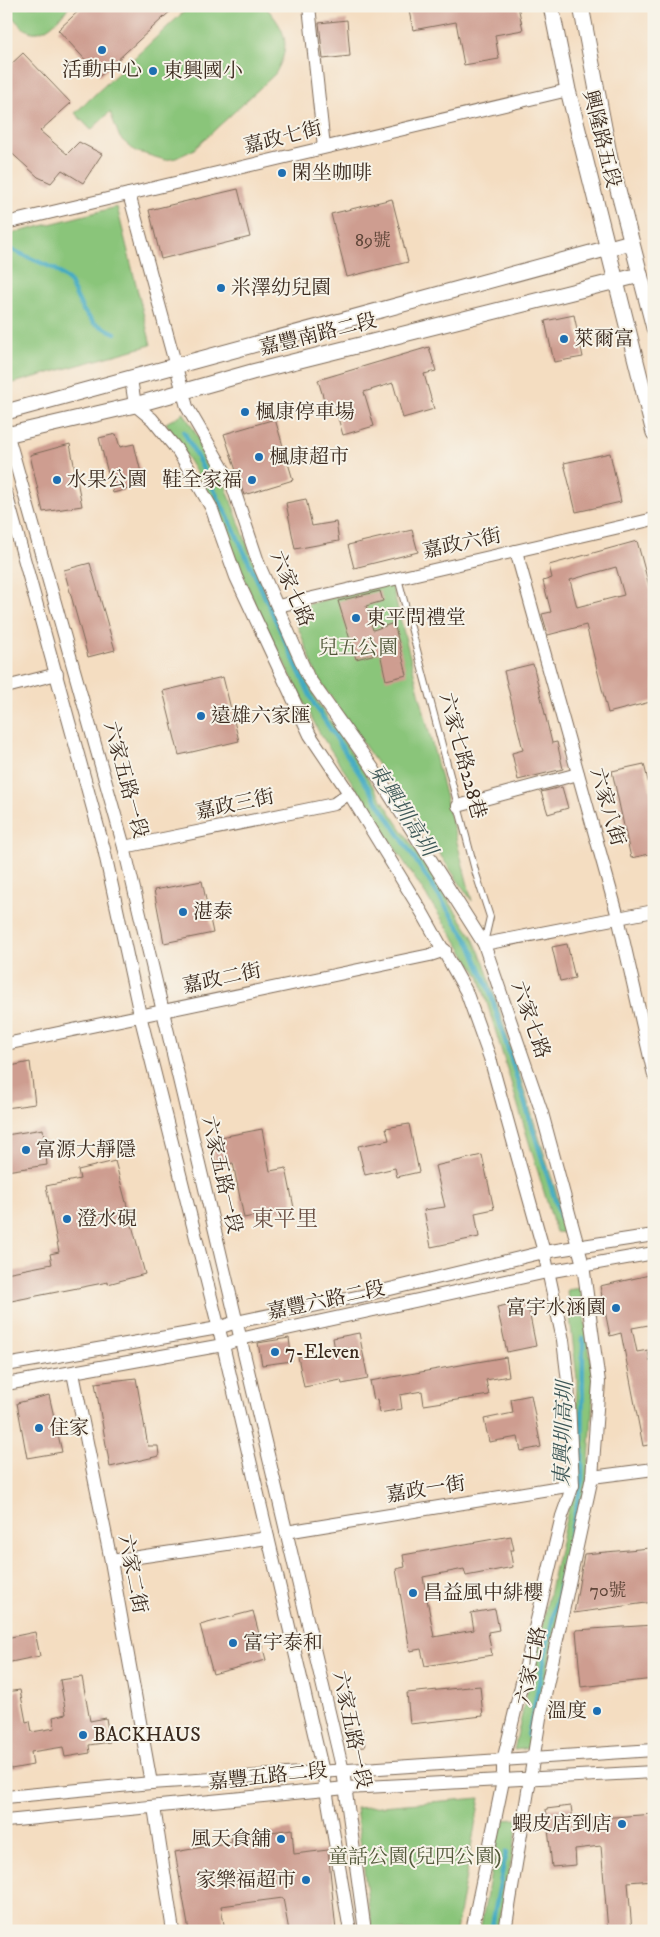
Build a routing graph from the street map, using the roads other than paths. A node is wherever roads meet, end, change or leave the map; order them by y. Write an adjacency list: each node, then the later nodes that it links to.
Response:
1 (308, 6): 5 (street)
2 (551, 6): 4 (street, 興隆路五段)
3 (581, 6): 8 (street, 興隆路五段)
4 (568, 90): 5 (street, 嘉政七街); 9 (street, 興隆路五段)
5 (324, 147): 6 (street, 嘉政七街)
6 (129, 194): 7 (street, 嘉政七街); 13 (street, 六家七路)
7 (6, 224)
8 (631, 242): 9 (street, 嘉豐南路二段); 10 (street, 興隆路五段)
9 (607, 248): 11 (street, 興隆路五段); 13 (street, 嘉豐南路二段)
10 (640, 275): 11 (street, 嘉豐南路二段); 12 (street, 興隆路五段)
11 (616, 279): 15 (street, 嘉豐南路二段); 19 (street, 興隆路五段)
12 (654, 328)
13 (176, 364): 14 (street, 嘉豐南路二段); 15 (street, 六家七路)
14 (131, 379): 16 (street); 17 (street, 嘉豐南路二段)
15 (181, 390): 16 (street, 嘉豐南路二段); 24 (street, 六家七路)
16 (135, 405): 18 (street, 嘉豐南路二段); 28 (street, 六家七路)
17 (6, 412)
18 (7, 433): 30 (street, 六家五路一段)
19 (654, 433)
20 (6, 493): 25 (street, 六家五路一段)
21 (654, 519): 22 (street, 嘉政六街)
22 (516, 551): 23 (street, 嘉政六街); 27 (street, 六家八街)
23 (398, 577): 24 (street, 嘉政六街); 29 (lane, 六家七路228巷)
24 (278, 606): 33 (street, 六家七路)
25 (57, 674): 26 (street); 36 (street, 六家五路一段)
26 (6, 686)
27 (578, 774): 29 (street); 32 (street, 六家八街)
28 (349, 793): 30 (street, 嘉政三街); 34 (street, 六家七路)
29 (458, 806): 33 (lane, 六家七路228巷)
30 (124, 847): 35 (street, 六家五路一段)
31 (654, 911): 32 (street)
32 (618, 917): 33 (street); 38 (street, 六家八街)
33 (484, 944): 40 (street, 六家七路)
34 (445, 950): 35 (street, 嘉政二街); 41 (street, 六家七路)
35 (163, 1011): 36 (street, 嘉政二街); 45 (street, 六家五路一段)
36 (140, 1015): 37 (street, 嘉政二街); 46 (street, 六家五路一段)
37 (6, 1044)
38 (654, 1075)
39 (654, 1235): 40 (street, 嘉豐六路二段)
40 (579, 1249): 41 (street, 嘉豐六路二段); 43 (street, 六家七路)
41 (544, 1252): 44 (street, 六家七路); 45 (street, 嘉豐六路二段)
42 (654, 1253): 43 (street, 嘉豐六路二段)
43 (583, 1265): 44 (street, 嘉豐六路二段); 53 (street, 六家七路)
44 (547, 1272): 47 (street, 嘉豐六路二段); 54 (street, 六家七路)
45 (236, 1322): 46 (street, 嘉豐六路二段); 47 (street, 六家五路一段)
46 (218, 1328): 48 (street, 六家五路一段); 49 (street, 嘉豐六路二段)
47 (240, 1339): 48 (street, 嘉豐六路二段); 55 (street, 六家五路一段)
48 (223, 1345): 50 (street, 嘉豐六路二段); 56 (street, 六家五路一段)
49 (6, 1365)
50 (72, 1373): 51 (street, 嘉豐六路二段); 57 (street, 六家二街)
51 (6, 1384)
52 (654, 1469): 53 (street)
53 (592, 1477): 59 (street, 六家七路)
54 (573, 1484): 55 (street, 嘉政一街); 60 (street, 六家七路)
55 (286, 1532): 61 (street, 六家五路一段)
56 (268, 1538): 57 (street); 62 (street, 六家五路一段)
57 (111, 1561): 66 (street, 六家二街)
58 (654, 1750): 59 (street, 嘉豐五路二段)
59 (534, 1759): 60 (street, 嘉豐五路二段); 64 (street, 六家七路)
60 (503, 1761): 61 (street, 嘉豐五路二段); 65 (street, 六家七路)
61 (343, 1770): 62 (street, 嘉豐五路二段); 67 (street, 六家五路一段)
62 (323, 1772): 66 (street, 嘉豐五路二段); 68 (street, 六家五路一段)
63 (654, 1772): 64 (street, 嘉豐五路二段)
64 (530, 1779): 65 (street, 嘉豐五路二段); 76 (street, 六家七路)
65 (503, 1781): 67 (street, 嘉豐五路二段); 75 (street, 六家七路)
66 (151, 1783): 69 (street, 嘉豐五路二段)
67 (346, 1788): 68 (street, 嘉豐五路二段); 74 (street, 六家五路一段)
68 (326, 1790): 70 (street, 嘉豐五路二段); 73 (street, 六家五路一段)
69 (6, 1797)
70 (154, 1807): 71 (street, 嘉豐五路二段); 72 (street)
71 (6, 1821)
72 (173, 1931)
73 (350, 1931)
74 (364, 1931)
75 (472, 1931)
76 (505, 1931)

